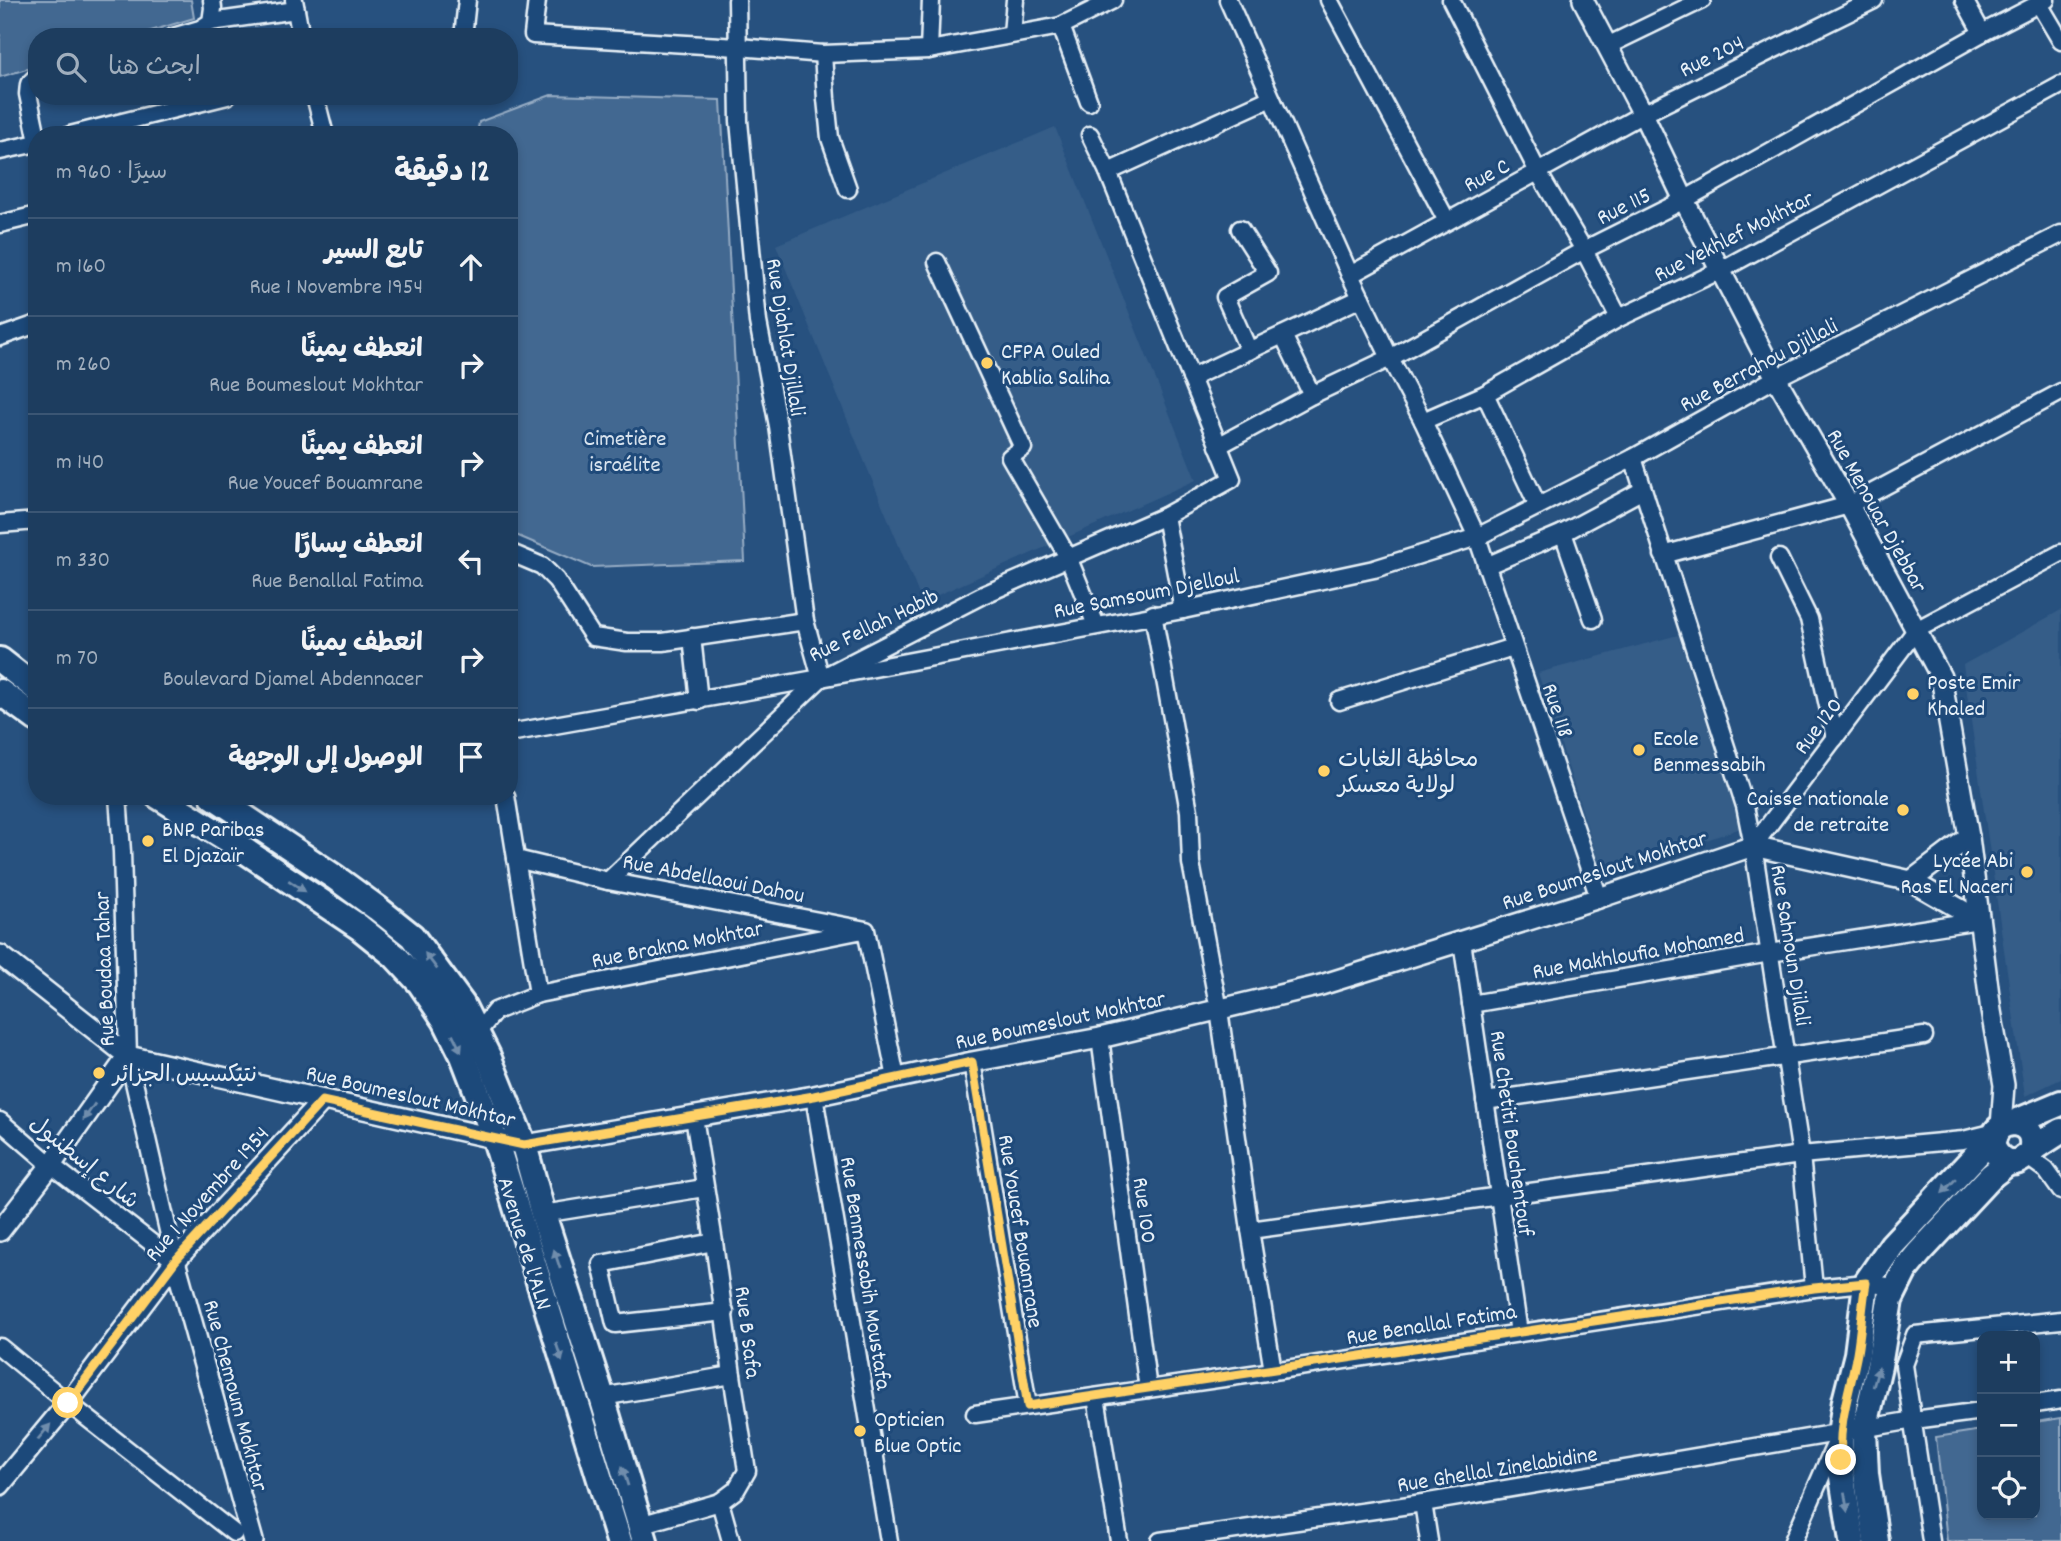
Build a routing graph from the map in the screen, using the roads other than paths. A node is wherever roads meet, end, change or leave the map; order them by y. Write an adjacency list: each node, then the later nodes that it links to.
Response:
1 (212, 0): 18 (street)
2 (467, 0): 22 (street)
3 (537, 0): 27 (street)
4 (737, 0): 27 (street, Rue Djahlat Djillali)
5 (931, 0): 28 (street)
6 (1015, 0): 24 (street)
7 (1113, 0): 19 (street)
8 (1246, 0): 16 (street)
9 (1329, 0): 48 (street)
10 (1451, 0): 44 (street)
11 (1583, 0): 26 (street, Rue Menouar Djebbar)
12 (1702, 0): 26 (street)
13 (1874, 0): 36 (street, Rue 204)
14 (1964, 0): 23 (street)
15 (2043, 2): 23 (street, Rue 115); 25 (street)
16 (1230, 4): 31 (street, Rue 118)
17 (295, 5): 18 (street); 21 (street)
18 (211, 22): 20 (street)
19 (1061, 26): 24 (street); 32 (street)
20 (202, 28)
21 (300, 28)
22 (464, 28)
23 (1982, 33): 46 (street, Rue 115)
24 (1012, 34): 28 (street)
25 (2061, 41)
26 (1607, 46): 36 (street, Rue Menouar Djebbar)
27 (738, 47): 29 (street); 88 (street, Rue Djahlat Djillali)
28 (929, 50): 29 (street)
29 (823, 54): 45 (street)
30 (2061, 85): 54 (street, Rue Yekhlef Mokhtar)
31 (1271, 98): 43 (street); 55 (street, Rue 118)
32 (1089, 102)
33 (30, 105): 37 (street)
34 (191, 105): 38 (street)
35 (317, 105): 39 (street)
36 (1643, 114): 44 (street, Rue C); 46 (street, Rue Menouar Djebbar)
37 (35, 126)
38 (106, 126)
39 (323, 126)
40 (1090, 135): 43 (street)
41 (28, 145): 42 (street)
42 (0, 151)
43 (1108, 172): 63 (street)
44 (1538, 172): 48 (street, Rue C); 52 (street)
45 (848, 189)
46 (1684, 200): 52 (street, Rue 115); 54 (street, Rue Menouar Djebbar)
47 (28, 217): 49 (street)
48 (1447, 221): 55 (street, Rue C)
49 (0, 224)
50 (1240, 229): 61 (street)
51 (2061, 234): 64 (street, Rue Berrahou Djillali)
52 (1584, 250): 57 (street); 62 (street, Rue 115)
53 (937, 262): 82 (street)
54 (1721, 270): 57 (street, Rue Yekhlef Mokhtar); 64 (street, Rue Menouar Djebbar)
55 (1350, 275): 56 (street, Rue 118)
56 (1361, 298): 59 (street); 62 (street, Rue 118)
57 (1619, 318): 66 (street, Rue Yekhlef Mokhtar)
58 (28, 327): 60 (street)
59 (1283, 335): 61 (street); 67 (street)
60 (0, 337)
61 (1249, 351): 63 (street)
62 (1390, 358): 67 (street, Rue 115); 68 (street, Rue 118)
63 (1191, 378): 69 (street)
64 (1776, 378): 70 (street, Rue Berrahou Djillali); 72 (street, Rue Menouar Djebbar)
65 (2061, 393): 72 (street)
66 (1486, 394): 68 (street, Rue Yekhlef Mokhtar); 73 (street)
67 (1312, 395): 69 (street, Rue 115)
68 (1423, 421): 78 (street, Rue 118)
69 (1218, 446): 74 (street, Rue Fellah Habib)
70 (1633, 458): 71 (street, Rue Sahnoun Djilali); 73 (street, Rue Berrahou Djillali)
71 (1643, 490): 77 (street); 80 (street, Rue Sahnoun Djilali)
72 (1849, 505): 80 (street); 90 (street, Rue Menouar Djebbar)
73 (1538, 506): 78 (street, Rue Berrahou Djillali)
74 (1165, 516): 82 (street, Rue Fellah Habib); 85 (street)
75 (28, 522): 76 (street)
76 (0, 524)
77 (1563, 533): 84 (street); 87 (street)
78 (1477, 537): 84 (street, Rue 118); 85 (street, Rue Samsoum Djelloul)
79 (2061, 553): 90 (street)
80 (1663, 555): 107 (street, Rue Sahnoun Djilali)
81 (518, 556): 91 (street)
82 (1068, 557): 89 (street); 94 (street, Rue Fellah Habib)
83 (1779, 558): 101 (street)
84 (1486, 566): 92 (street, Rue 118)
85 (1183, 610): 86 (street, Rue Samsoum Djelloul)
86 (1153, 614): 89 (street, Rue Samsoum Djelloul); 119 (street)
87 (1593, 619)
88 (806, 621): 91 (street); 94 (street, Rue Djahlat Djillali)
89 (1096, 625): 94 (street, Rue Samsoum Djelloul)
90 (1916, 631): 101 (street, Rue 120); 106 (street, Rue Menouar Djebbar)
91 (692, 637): 97 (street)
92 (1513, 647): 98 (street); 111 (street, Rue 118)
93 (0, 660): 95 (main road)
94 (821, 678): 97 (street, Rue Fellah Habib); 109 (street, Rue Abdellaoui Dahou)
95 (28, 682)
96 (0, 692): 99 (main road)
97 (699, 701): 100 (street, Rue Fellah Habib)
98 (1339, 701)
99 (28, 712)
100 (518, 731)
101 (1835, 738): 107 (street, Rue 120)
102 (119, 805): 123 (street, Rue Boudaa Tahar)
103 (172, 805): 135 (main road, Avenue de l'ALN, one-way to 135)
104 (228, 805): 120 (main road, Avenue de l'ALN, one-way to 104)
105 (507, 805): 108 (street)
106 (1969, 837): 110 (street); 112 (street, Rue Menouar Djebbar)
107 (1753, 846): 110 (street); 111 (street, Rue Boumeslout Mokhtar); 115 (street, Rue Sahnoun Djilali)
108 (516, 859): 109 (street); 117 (street)
109 (608, 881): 113 (street, Rue Abdellaoui Dahou)
110 (1911, 881): 112 (street)
111 (1599, 898): 114 (street, Rue Boumeslout Mokhtar)
112 (1979, 920): 115 (street, Rue Makhloufia Mohamed); 134 (street, Rue Menouar Djebbar)
113 (866, 930): 117 (street, Rue Brakna Mokhtar); 126 (street)
114 (1462, 941): 118 (street, Rue Chetiti Bouchentouf); 119 (street, Rue Boumeslout Mokhtar)
115 (1770, 953): 118 (street, Rue Makhloufia Mohamed); 124 (street, Rue Sahnoun Djilali)
116 (0, 955): 123 (street)
117 (538, 994): 120 (street, Rue Brakna Mokhtar)
118 (1471, 1004): 129 (street, Rue Chetiti Bouchentouf)
119 (1219, 1010): 122 (street, Rue Boumeslout Mokhtar); 143 (street)
120 (477, 1033): 136 (main road, Avenue de l'ALN)
121 (1924, 1036): 124 (street)
122 (1100, 1038): 125 (street, Rue Boumeslout Mokhtar); 156 (street, Rue 100)
123 (128, 1056): 128 (street, Rue Boumeslout Mokhtar); 138 (street, one-way to 138); 146 (street, Rue Boudaa Tahar)
124 (1785, 1056): 129 (street); 137 (street, Rue Sahnoun Djilali)
125 (972, 1062): 126 (street, Rue Boumeslout Mokhtar); 162 (street, Rue Youcef Bouamrane)
126 (896, 1078): 127 (street, Rue Boumeslout Mokhtar)
127 (814, 1096): 131 (street, Rue Boumeslout Mokhtar); 174 (street, Rue Benmessabih Moustafa)
128 (322, 1101): 135 (street, Rue Boumeslout Mokhtar); 146 (street, Rue 1 Novembre 1954)
129 (1485, 1101): 141 (street, Rue Chetiti Bouchentouf)
130 (2061, 1103): 134 (main road)
131 (694, 1117): 136 (street, Rue Boumeslout Mokhtar); 139 (street, Rue B Safa)
132 (0, 1121): 138 (street, شارع إسطنبول)
133 (2061, 1131): 134 (main road)
134 (2013, 1137): 137 (street); 140 (street); 147 (main road, one-way to 147); 148 (main road)
135 (495, 1139): 136 (street, Rue Boumeslout Mokhtar); 172 (main road, Avenue de l'ALN, one-way to 172)
136 (524, 1145): 142 (main road, Avenue de l'ALN)
137 (1801, 1155): 141 (street); 149 (street, Rue Sahnoun Djilali)
138 (51, 1165): 144 (street); 146 (street, شارع إسطنبول)
139 (704, 1188): 142 (street); 145 (street, Rue B Safa)
140 (2061, 1191)
141 (1500, 1196): 143 (street); 152 (street, Rue Chetiti Bouchentouf)
142 (543, 1214): 157 (main road, Avenue de l'ALN, one-way to 142)
143 (1250, 1230): 154 (street)
144 (0, 1231)
145 (714, 1242): 150 (street, Rue B Safa); 150 (street)
146 (175, 1261): 160 (street, Rue 1 Novembre 1954); 171 (street, Rue Chemoum Mokhtar)
147 (1866, 1283): 148 (street, Rue Benallal Fatima); 149 (street, Rue Benallal Fatima); 166 (main road)
148 (1894, 1287): 166 (main road, one-way to 148)
149 (1814, 1288): 152 (street, Rue Benallal Fatima)
150 (725, 1312): 155 (street, Rue B Safa)
151 (2061, 1320): 165 (street)
152 (1519, 1333): 154 (street, Rue Benallal Fatima)
153 (0, 1347): 160 (street)
154 (1273, 1371): 156 (street, Rue Benallal Fatima)
155 (732, 1375): 157 (street); 168 (street, Rue B Safa)
156 (1148, 1389): 158 (street, Rue Benallal Fatima)
157 (602, 1396): 170 (main road, Avenue de l'ALN, one-way to 157)
158 (1096, 1396): 162 (street, Rue Benallal Fatima); 175 (street)
159 (2061, 1400): 161 (street)
160 (68, 1403): 167 (street, Rue 1 Novembre 1954, one-way to 160); 171 (street)
161 (2040, 1403)
162 (1028, 1406): 164 (street, Rue Benallal Fatima)
163 (1977, 1412): 165 (street, Rue Ghellal Zinelabidine)
164 (975, 1414)
165 (1914, 1420): 166 (street, Rue Ghellal Zinelabidine); 181 (street)
166 (1852, 1432): 169 (street, Rue Ghellal Zinelabidine); 178 (street); 179 (main road, one-way to 179); 180 (main road)
167 (0, 1485)
168 (720, 1502): 170 (street); 173 (street)
169 (1423, 1503): 176 (street, Rue Ghellal Zinelabidine); 177 (street)
170 (643, 1533)
171 (241, 1536)
172 (619, 1541)
173 (731, 1541)
174 (888, 1541)
175 (1119, 1541)
176 (1160, 1541)
177 (1429, 1541)
178 (1793, 1541)
179 (1852, 1541)
180 (1875, 1541)
181 (1931, 1541)

